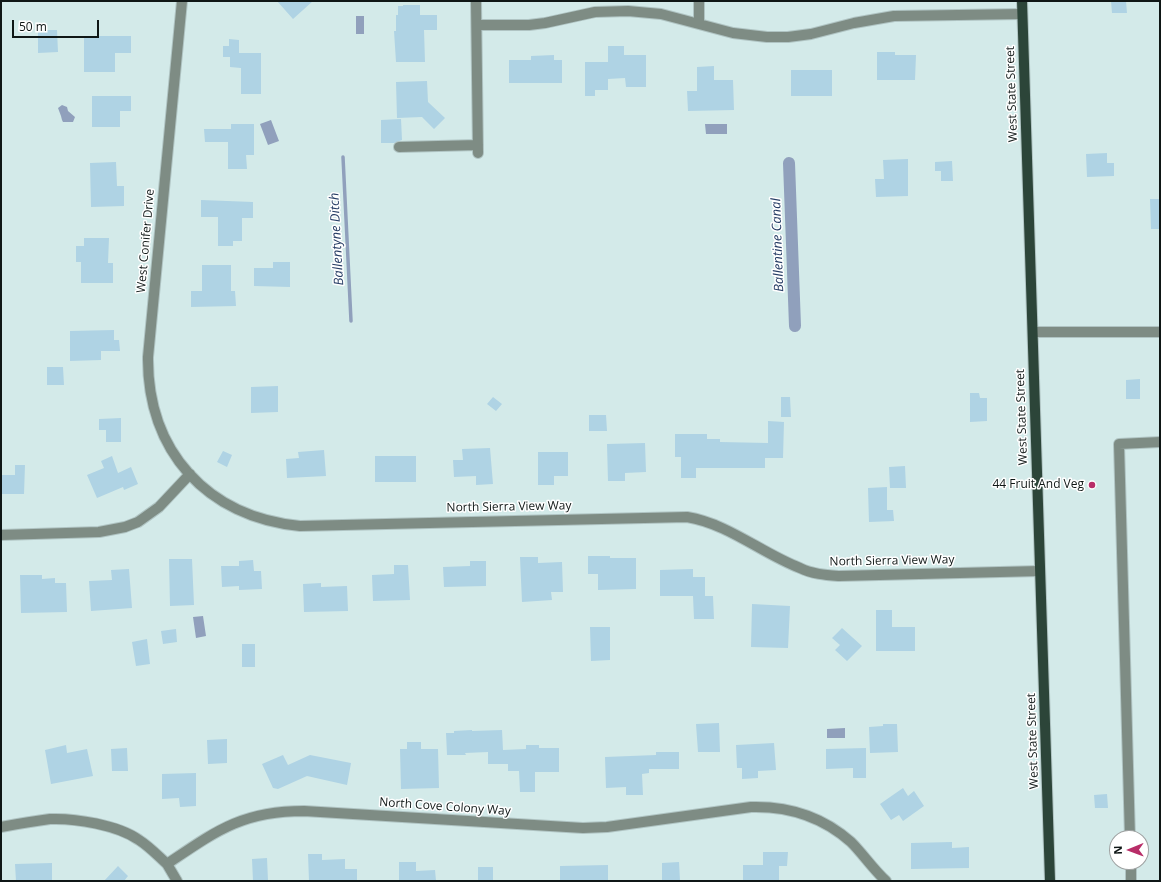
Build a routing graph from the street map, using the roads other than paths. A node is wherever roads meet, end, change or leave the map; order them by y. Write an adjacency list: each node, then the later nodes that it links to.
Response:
1 (182, 1): 12 (street, West Conifer Drive)
2 (476, 1): 7 (street)
3 (699, 1): 6 (street)
4 (1022, 1): 5 (main road, West State Street)
5 (1022, 14): 6 (street); 9 (main road, West State Street)
6 (699, 24): 7 (street)
7 (477, 25): 8 (street)
8 (399, 148)
9 (1032, 332): 10 (street); 14 (main road, West State Street)
10 (1160, 332)
11 (1160, 442): 16 (street)
12 (190, 474): 13 (street); 14 (street, North Sierra View Way)
13 (1, 535)
14 (1040, 571): 21 (main road, West State Street)
15 (1, 827): 17 (street)
16 (1130, 830)
17 (167, 864): 19 (street); 20 (street, North Cove Colony Way)
18 (1131, 870): 22 (street)
19 (177, 881)
20 (886, 881)
21 (1050, 881)
22 (1131, 881)

